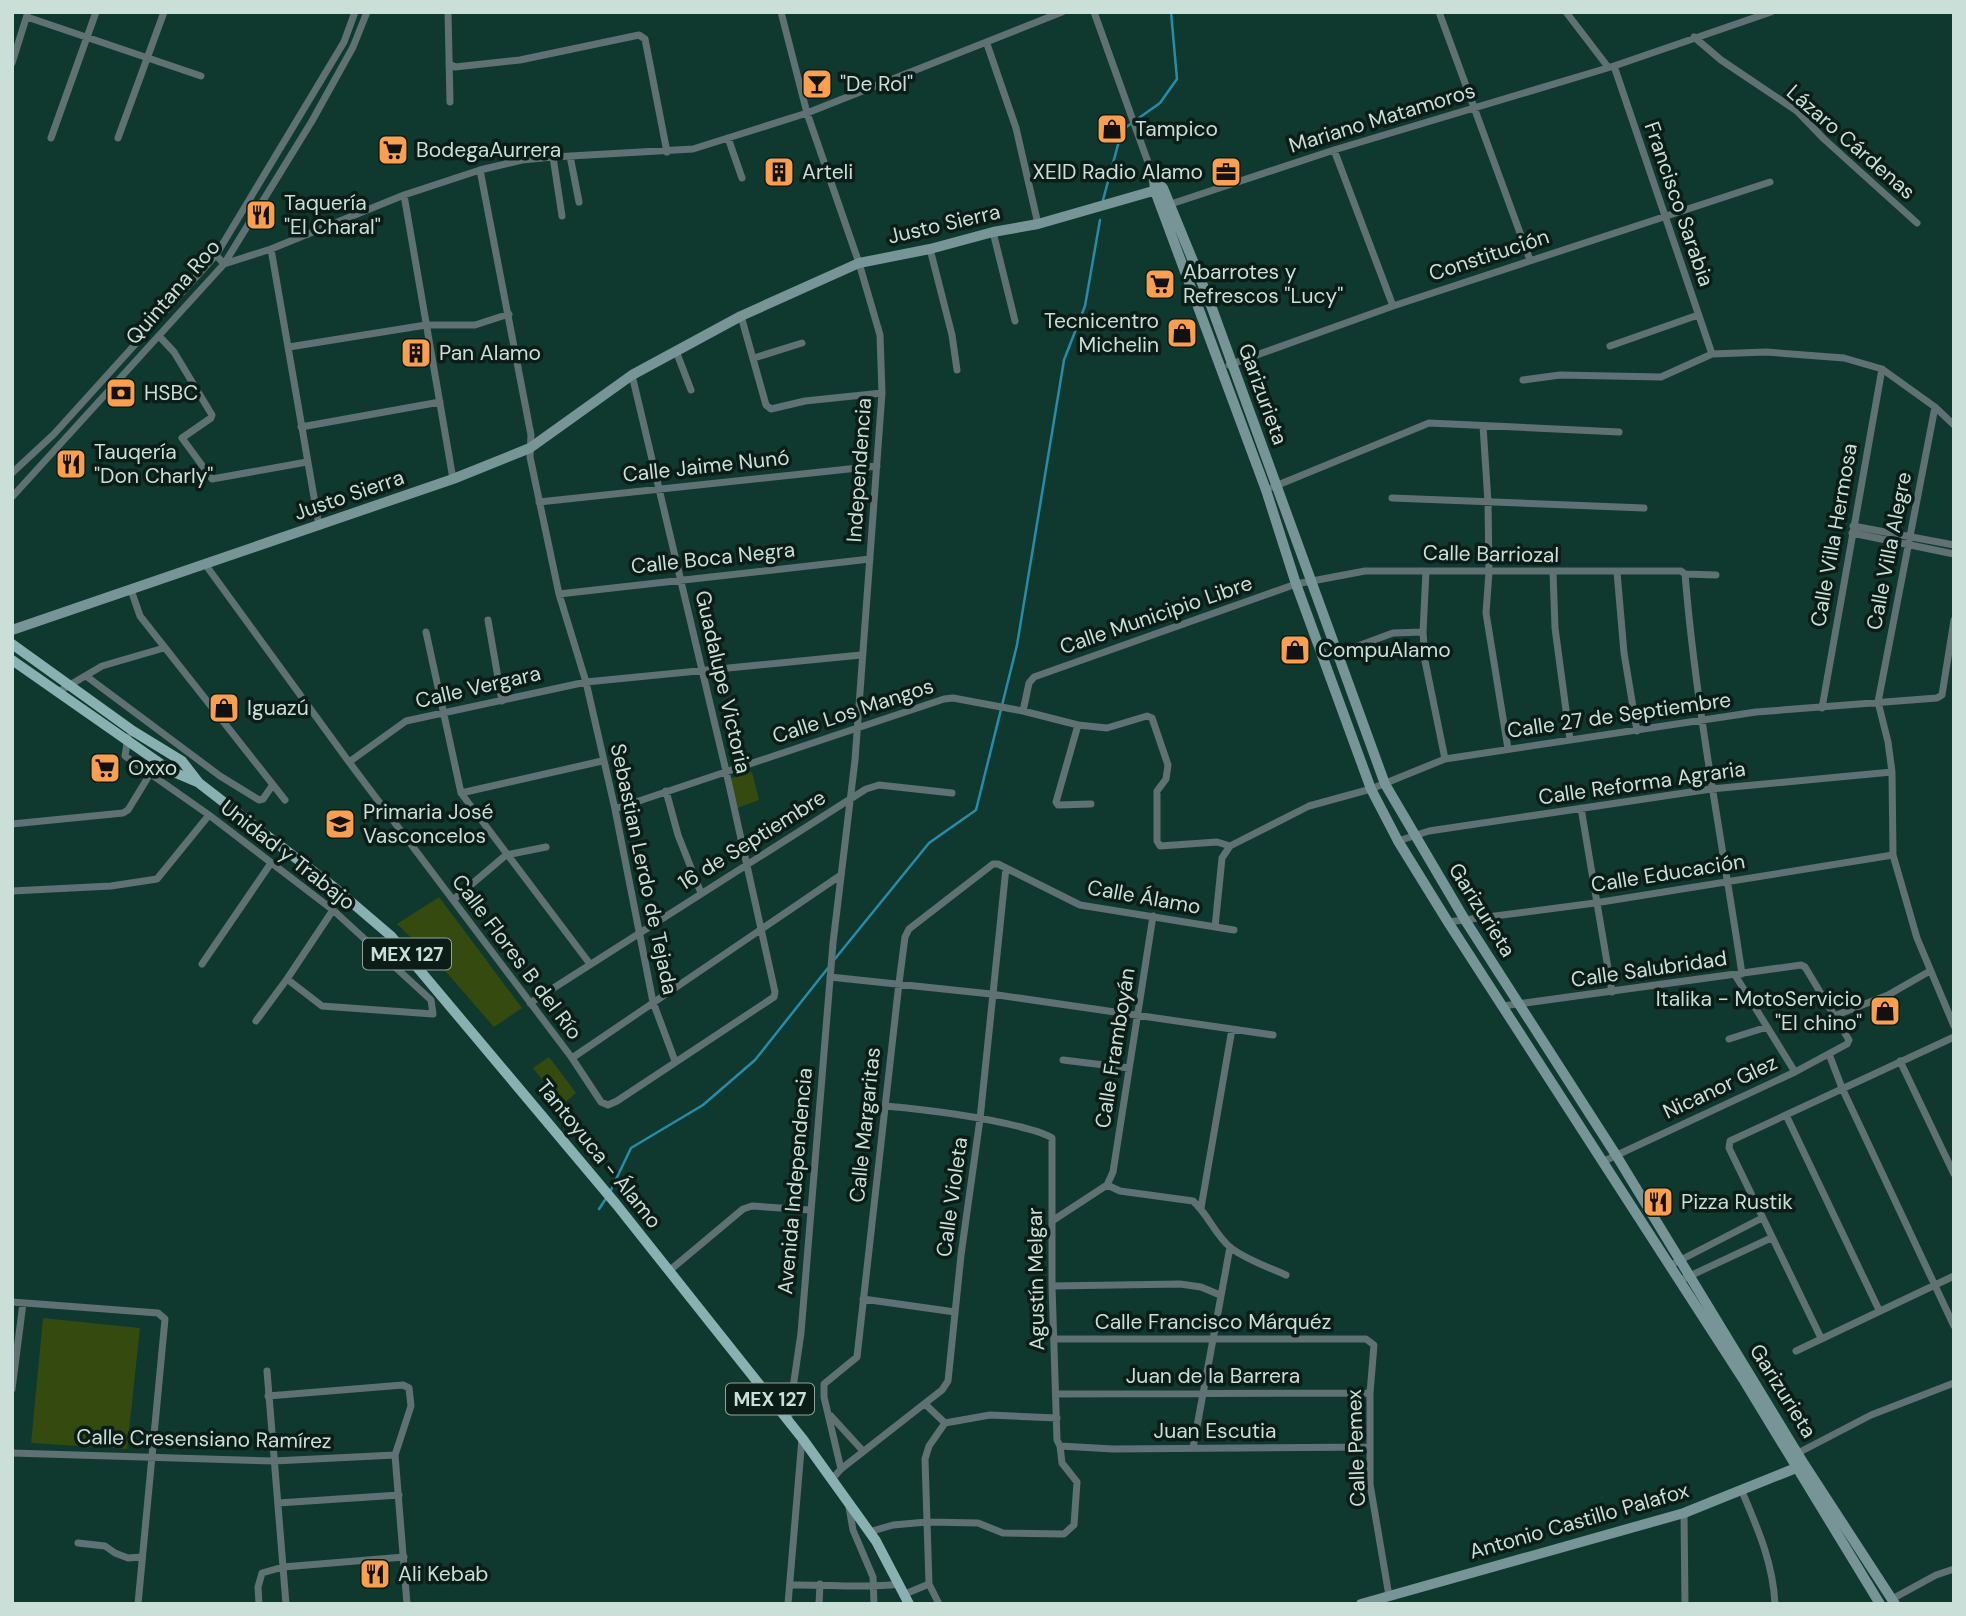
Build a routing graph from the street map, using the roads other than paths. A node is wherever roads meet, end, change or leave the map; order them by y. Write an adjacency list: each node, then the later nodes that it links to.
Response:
1 (96, 12): 16 (street)
2 (164, 12): 18 (street)
3 (355, 12): 47 (street, Quintana Roo)
4 (368, 12): 50 (street, Quintana Roo)
5 (448, 12): 20 (street)
6 (781, 12): 25 (street, Independencia)
7 (1062, 12): 17 (street)
8 (1094, 12): 36 (street, Garizurieta)
9 (1439, 12): 24 (street)
10 (1566, 12): 21 (street, Francisco Sarabia)
11 (1740, 12): 14 (street)
12 (1771, 12): 14 (street, Mariano Matamoros)
13 (28, 15): 16 (street); 19 (street)
14 (1743, 21): 15 (street, Mariano Matamoros)
15 (1694, 37): 21 (street, Mariano Matamoros); 42 (street, Lázaro Cárdenas)
16 (87, 38): 18 (street); 26 (street)
17 (987, 44): 25 (street); 43 (street)
18 (147, 58): 22 (street); 27 (street)
19 (12, 62)
20 (449, 64): 23 (street); 30 (street)
21 (1611, 66): 24 (street, Mariano Matamoros); 41 (street, Francisco Sarabia)
22 (201, 76)
23 (450, 102)
24 (1474, 108): 29 (street, Mariano Matamoros); 48 (street)
25 (807, 113): 28 (street); 49 (street, Independencia)
26 (51, 138)
27 (118, 138)
28 (727, 138): 30 (street); 34 (street)
29 (1334, 150): 39 (street, Mariano Matamoros); 51 (street)
30 (667, 152): 31 (street)
31 (570, 156): 32 (street); 38 (street)
32 (553, 157): 33 (street); 40 (street)
33 (480, 170): 37 (street); 52 (street)
34 (742, 178)
35 (1770, 182): 41 (street, Constitución)
36 (1157, 186): 39 (main road, Garizurieta); 43 (main road, Justo Sierra)
37 (404, 195): 45 (street); 56 (street)
38 (579, 202)
39 (1165, 206): 64 (main road, Garizurieta)
40 (562, 216)
41 (1665, 216): 48 (street, Constitución); 54 (street, Francisco Sarabia)
42 (1917, 223)
43 (1038, 224): 44 (main road, Justo Sierra)
44 (993, 232): 46 (main road, Justo Sierra); 55 (street)
45 (271, 249): 50 (street); 60 (street)
46 (930, 249): 49 (main road, Justo Sierra); 66 (street)
47 (216, 255): 50 (street); 80 (street, Quintana Roo)
48 (1530, 260): 51 (street, Constitución)
49 (859, 263): 53 (main road, Justo Sierra); 70 (street, Independencia)
50 (224, 264): 57 (street, Quintana Roo)
51 (1393, 306): 64 (street, Constitución)
52 (509, 314): 56 (street); 77 (street)
53 (740, 316): 61 (main road, Justo Sierra); 63 (street)
54 (1698, 316): 59 (street); 62 (street, Francisco Sarabia)
55 (1015, 321)
56 (426, 325): 60 (street); 71 (street)
57 (159, 336): 78 (street); 85 (street, Quintana Roo)
58 (802, 343): 63 (street)
59 (1610, 346)
60 (289, 347): 75 (street)
61 (676, 351): 67 (main road, Justo Sierra); 69 (street)
62 (1712, 354): 65 (street); 68 (street)
63 (754, 358): 70 (street)
64 (1227, 366): 82 (main road, Garizurieta); 84 (main road, Garizurieta)
65 (1882, 369): 72 (street); 91 (street, Calle Villa Hermosa)
66 (957, 370)
67 (632, 375): 77 (main road, Justo Sierra); 83 (street, Guadalupe Victoria)
68 (1523, 380)
69 (691, 390)
70 (882, 393): 79 (street, Independencia)
71 (440, 402): 75 (street); 81 (street)
72 (1935, 407): 73 (street); 92 (street, Calle Villa Alegre)
73 (1954, 425)
74 (1483, 426): 76 (street); 82 (street); 88 (street)
75 (301, 427): 78 (street)
76 (1619, 432)
77 (530, 448): 81 (main road, Justo Sierra); 87 (street, Sebastian Lerdo de Tejada)
78 (307, 462): 90 (street)
79 (877, 466): 83 (street, Calle Jaime Nunó); 95 (street, Independencia)
80 (12, 473)
81 (453, 480): 90 (main road, Justo Sierra)
82 (1277, 486): 84 (street); 104 (main road, Garizurieta)
83 (660, 488): 87 (street, Calle Jaime Nunó); 103 (street, Guadalupe Victoria)
84 (1266, 490): 105 (main road, Garizurieta)
85 (12, 497)
86 (1392, 498): 88 (street)
87 (540, 502): 107 (street, Sebastian Lerdo de Tejada)
88 (1488, 502): 89 (street); 98 (street)
89 (1644, 508)
90 (319, 526): 96 (main road, Justo Sierra)
91 (1852, 529): 92 (street); 125 (street, Calle Villa Hermosa)
92 (1908, 541): 93 (street); 94 (street); 124 (street, Calle Villa Alegre)
93 (1954, 545)
94 (1954, 554)
95 (870, 559): 103 (street, Calle Boca Negra); 116 (street, Independencia)
96 (205, 564): 106 (main road, Justo Sierra); 137 (street, Calle Flores B del Río)
97 (1426, 571): 98 (street, Calle Barriozal); 104 (street, Calle Barriozal); 112 (street)
98 (1489, 572): 99 (street, Calle Barriozal); 134 (street)
99 (1553, 572): 100 (street, Calle Barriozal); 133 (street)
100 (1617, 572): 101 (street, Calle Barriozal); 131 (street)
101 (1685, 574): 102 (street, Calle Barriozal); 128 (street)
102 (1716, 575)
103 (681, 579): 107 (street, Calle Boca Negra); 118 (street, Guadalupe Victoria)
104 (1312, 581): 105 (street, Calle Barriozal); 115 (main road, Garizurieta)
105 (1296, 584): 126 (street, Calle Municipio Libre); 143 (main road, Garizurieta)
106 (131, 590): 110 (main road, Justo Sierra); 114 (street)
107 (559, 594): 120 (street, Sebastian Lerdo de Tejada)
108 (488, 620): 123 (street)
109 (1954, 620): 124 (street, Calle 27 de Septiembre)
110 (12, 631)
111 (426, 632): 127 (street)
112 (1423, 632): 115 (street); 135 (street)
113 (12, 644): 121 (main road, MEX 127)
114 (164, 648): 119 (street); 142 (street)
115 (1336, 654): 141 (main road, Garizurieta)
116 (861, 655): 118 (street, Calle Vergara); 130 (street, Independencia)
117 (12, 660): 122 (main road, MEX 127)
118 (702, 671): 120 (street, Calle Vergara); 138 (street, Guadalupe Victoria)
119 (86, 676): 121 (street); 142 (street)
120 (586, 682): 123 (street, Calle Vergara); 136 (street, Sebastian Lerdo de Tejada)
121 (68, 685): 122 (street); 132 (main road, MEX 127)
122 (58, 692): 132 (main road, MEX 127)
123 (502, 701): 127 (street, Calle Vergara)
124 (1878, 702): 125 (street, Calle 27 de Septiembre); 139 (street)
125 (1822, 708): 128 (street, Calle 27 de Septiembre)
126 (1019, 710): 129 (street, Calle Los Mangos); 130 (street, Calle Los Mangos)
127 (445, 713): 137 (street, Calle Vergara); 146 (street)
128 (1702, 722): 131 (street, Calle 27 de Septiembre); 144 (street)
129 (1078, 725): 150 (street); 157 (street, Calle Los Mangos)
130 (857, 728): 138 (street, Calle Los Mangos); 148 (street, Independencia)
131 (1637, 731): 133 (street, Calle 27 de Septiembre)
132 (130, 735): 140 (street, Unidad y Trabajo); 224 (main road, Tantoyuca - Álamo / MEX 127)
133 (1570, 740): 134 (street, Calle 27 de Septiembre)
134 (1508, 749): 135 (street, Calle 27 de Septiembre)
135 (1445, 759): 141 (street, Calle 27 de Septiembre)
136 (602, 761): 146 (street); 152 (street, Sebastian Lerdo de Tejada)
137 (349, 762): 169 (street, Calle Flores B del Río)
138 (726, 771): 145 (street, Calle Los Mangos); 162 (street, Guadalupe Victoria)
139 (1892, 772): 144 (street, Calle Reforma Agraria); 160 (street)
140 (150, 775): 153 (street, Unidad y Trabajo); 154 (street)
141 (1384, 784): 143 (street, Calle 27 de Septiembre); 155 (main road, Garizurieta)
142 (272, 786): 149 (street)
143 (1371, 789): 156 (main road, Garizurieta); 157 (street, Calle 27 de Septiembre)
144 (1711, 789): 151 (street, Calle Reforma Agraria); 166 (street)
145 (666, 791): 152 (street, Calle Los Mangos); 168 (street)
146 (461, 793): 159 (street)
147 (952, 793): 148 (street, 16 de Septiembre)
148 (851, 798): 162 (street, 16 de Septiembre); 165 (street, Independencia)
149 (285, 800)
150 (1091, 804)
151 (1581, 808): 155 (street, Calle Reforma Agraria); 170 (street)
152 (615, 810): 178 (street, Sebastian Lerdo de Tejada)
153 (209, 815): 161 (street, Unidad y Trabajo); 167 (street)
154 (12, 824)
155 (1413, 836): 156 (street, Calle Reforma Agraria); 173 (main road, Garizurieta)
156 (1398, 841): 174 (main road, Garizurieta)
157 (1230, 846): 175 (street)
158 (546, 847): 159 (street)
159 (506, 855): 169 (street); 181 (street)
160 (1893, 855): 166 (street, Calle Educación); 182 (street)
161 (271, 863): 171 (street, Unidad y Trabajo); 180 (street)
162 (747, 864): 168 (street, 16 de Septiembre); 176 (street, Guadalupe Victoria)
163 (993, 864): 164 (street, Calle Álamo); 186 (street, Calle Margaritas)
164 (1006, 868): 172 (street, Calle Álamo); 188 (street, Calle Violeta)
165 (841, 875): 176 (street); 179 (street, Independencia)
166 (1728, 881): 170 (street, Calle Educación); 184 (street)
167 (12, 891)
168 (701, 893): 178 (street, 16 de Septiembre)
169 (453, 900): 190 (street, Calle Flores B del Río)
170 (1595, 903): 173 (street, Calle Educación); 187 (street)
171 (333, 910): 185 (street); 185 (street, Unidad y Trabajo)
172 (1153, 916): 175 (street, Calle Álamo); 193 (street, Calle Framboyán)
173 (1465, 920): 174 (street, Calle Educación); 191 (main road, Garizurieta)
174 (1448, 922): 192 (main road, Garizurieta)
175 (1214, 927): 177 (street, Calle Álamo)
176 (761, 928): 189 (street); 206 (street, Guadalupe Victoria)
177 (1234, 930)
178 (639, 933): 181 (street, 16 de Septiembre); 189 (street, Sebastian Lerdo de Tejada)
179 (833, 943): 183 (street, Avenida Independencia)
180 (202, 964)
181 (590, 964): 190 (street, 16 de Septiembre)
182 (1930, 971): 194 (street); 196 (street)
183 (831, 974): 186 (street); 218 (street, Avenida Independencia)
184 (1738, 974): 187 (street, Calle Salubridad); 194 (street, Calle Salubridad); 197 (street)
185 (287, 979): 195 (street)
186 (898, 983): 188 (street); 210 (street, Calle Margaritas)
187 (1612, 992): 191 (street, Calle Salubridad)
188 (992, 995): 193 (street); 212 (street, Calle Violeta)
189 (653, 1002): 203 (street); 206 (street, Sebastian Lerdo de Tejada)
190 (530, 1003): 203 (street, Calle Flores B del Río)
191 (1518, 1004): 192 (street, Calle Salubridad); 213 (main road, Garizurieta)
192 (1503, 1006): 214 (main road, Garizurieta)
193 (1139, 1015): 198 (street); 207 (street, Calle Framboyán)
194 (1835, 1016): 202 (street, Nicanor Glez)
195 (256, 1021)
196 (1954, 1026)
197 (1767, 1027): 201 (street); 208 (street)
198 (1232, 1029): 199 (street); 217 (street)
199 (1273, 1034)
200 (1954, 1037): 205 (street)
201 (1729, 1039)
202 (1829, 1054): 208 (street, Nicanor Glez); 209 (street)
203 (572, 1058): 206 (street, Calle Flores B del Río)
204 (1062, 1060): 207 (street)
205 (1900, 1060): 209 (street); 215 (street)
206 (675, 1061)
207 (1129, 1068): 216 (street, Calle Framboyán)
208 (1795, 1072): 213 (street, Nicanor Glez)
209 (1842, 1088): 211 (street); 229 (street)
210 (885, 1106): 212 (street); 232 (street, Calle Margaritas)
211 (1786, 1115): 219 (street); 235 (street)
212 (980, 1119): 220 (street, Agustín Melgar); 236 (street, Calle Violeta)
213 (1616, 1156): 214 (street, Nicanor Glez); 223 (main road, Garizurieta)
214 (1602, 1162): 223 (main road, Garizurieta)
215 (1954, 1174)
216 (1107, 1185): 217 (street); 220 (street)
217 (1201, 1208): 222 (street)
218 (810, 1210): 224 (street); 253 (street, Avenida Independencia)
219 (1762, 1218): 221 (street); 223 (street)
220 (1052, 1221): 230 (street, Agustín Melgar)
221 (1771, 1238): 226 (street); 239 (street)
222 (1230, 1247): 225 (street); 231 (street)
223 (1674, 1263): 226 (main road, Garizurieta); 228 (main road, Garizurieta)
224 (669, 1271): 253 (main road, Tantoyuca - Álamo / MEX 127)
225 (1286, 1275)
226 (1689, 1276): 228 (street); 262 (main road, Garizurieta)
227 (1954, 1276): 229 (street)
228 (1679, 1281): 262 (main road, Garizurieta)
229 (1934, 1285): 235 (street); 237 (street)
230 (1052, 1286): 231 (street); 240 (street, Agustín Melgar)
231 (1220, 1295): 238 (street)
232 (863, 1299): 236 (street); 251 (street, Calle Margaritas)
233 (12, 1302): 234 (street)
234 (23, 1303): 245 (street); 263 (street)
235 (1879, 1310): 239 (street)
236 (956, 1312): 250 (street, Calle Violeta)
237 (1954, 1326)
238 (1214, 1338): 240 (street, Calle Francisco Márquéz); 241 (street, Calle Francisco Márquéz); 248 (street)
239 (1821, 1338): 242 (street)
240 (1054, 1339): 247 (street, Agustín Melgar)
241 (1370, 1342): 246 (street, Calle Pemex)
242 (1796, 1351)
243 (267, 1371): 249 (street)
244 (1954, 1383): 262 (street)
245 (12, 1389)
246 (1370, 1393): 248 (street, Juan de la Barrera); 257 (street, Calle Pemex)
247 (1057, 1394): 248 (street, Juan de la Barrera); 252 (street, Agustín Melgar)
248 (1203, 1394): 258 (street)
249 (268, 1396): 261 (street); 264 (street)
250 (925, 1404): 254 (street); 259 (street, Calle Violeta)
251 (830, 1415): 259 (street); 266 (street, Calle Margaritas)
252 (1057, 1419): 254 (street); 256 (street, Agustín Melgar)
253 (788, 1422): 255 (main road, Tantoyuca - Álamo / MEX 127)
254 (946, 1423): 272 (street)
255 (803, 1438): 266 (main road, Tantoyuca - Álamo / MEX 127); 281 (street)
256 (1060, 1446): 258 (street, Juan Escutia); 272 (street, Agustín Melgar)
257 (1370, 1447): 258 (street, Juan Escutia); 284 (street, Calle Pemex)
258 (1193, 1448)
259 (863, 1451): 266 (street, Calle Violeta)
260 (12, 1453): 263 (street, Calle Cresensiano Ramírez)
261 (395, 1455): 264 (street, Calle Cresensiano Ramírez); 268 (street)
262 (1794, 1456): 265 (main road, Garizurieta)
263 (151, 1457): 264 (street, Calle Cresensiano Ramírez); 275 (street)
264 (274, 1461): 269 (street)
265 (1800, 1466): 267 (main road, Antonio Castillo Palafox); 285 (main road, Garizurieta); 297 (main road, Garizurieta)
266 (837, 1474): 270 (main road, Tantoyuca - Álamo / MEX 127)
267 (1741, 1489): 271 (main road, Antonio Castillo Palafox); 296 (street)
268 (399, 1495): 269 (street); 276 (street)
269 (278, 1503): 277 (street)
270 (849, 1505): 273 (main road, Tantoyuca - Álamo / MEX 127); 282 (street)
271 (1684, 1513): 284 (main road, Antonio Castillo Palafox); 295 (street)
272 (927, 1522): 273 (street); 280 (street)
273 (869, 1532): 283 (main road, Tantoyuca - Álamo / MEX 127)
274 (78, 1543): 275 (street)
275 (142, 1557): 286 (street)
276 (404, 1557): 277 (street); 289 (street)
277 (283, 1567): 287 (street); 288 (street)
278 (1954, 1569): 285 (street)
279 (820, 1584): 281 (street); 282 (street); 291 (street)
280 (929, 1584): 283 (street); 293 (street)
281 (790, 1585): 290 (street)
282 (873, 1588): 283 (street); 292 (street)
283 (905, 1594)
284 (1389, 1596): 294 (main road, Antonio Castillo Palafox)
285 (1894, 1601)
286 (138, 1604)
287 (259, 1604)
288 (286, 1604)
289 (407, 1604)
290 (788, 1604)
291 (819, 1604)
292 (874, 1604)
293 (939, 1604)
294 (1360, 1604)
295 (1685, 1604)
296 (1775, 1604)
297 (1880, 1604)

